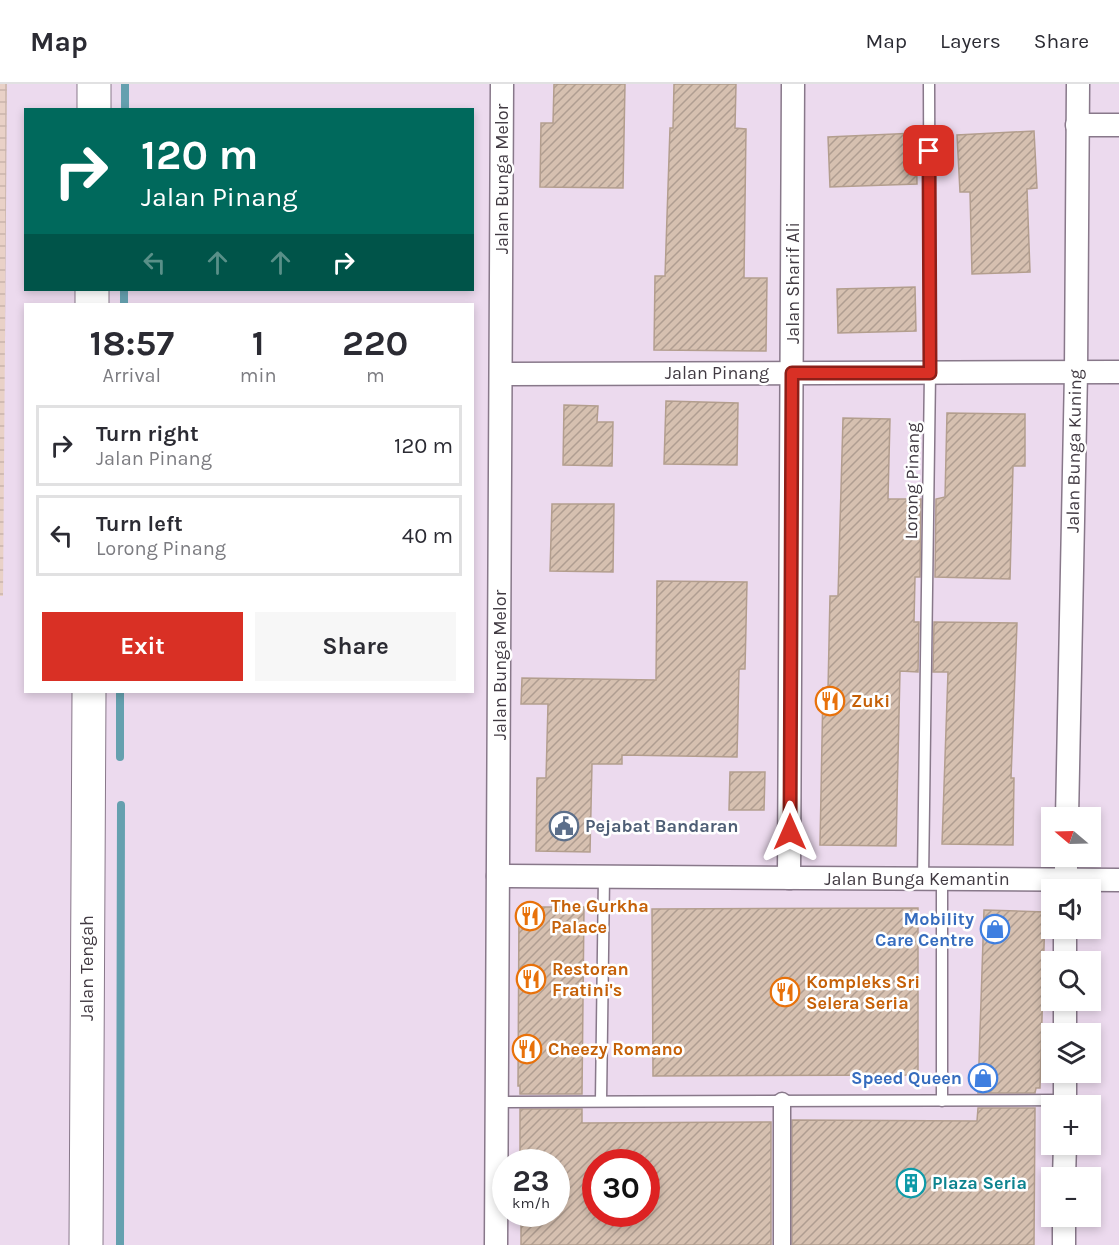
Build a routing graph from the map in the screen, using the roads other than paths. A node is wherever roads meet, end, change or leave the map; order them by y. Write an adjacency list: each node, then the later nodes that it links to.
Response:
1 (94, 84): 6 (main road)
2 (502, 84): 13 (street, Jalan Bunga Melor)
3 (793, 84): 11 (street, Jalan Sharif Ali)
4 (929, 84): 12 (lane, Lorong Pinang)
5 (1078, 84): 7 (street, Jalan Bunga Kuning)
6 (94, 108)
7 (1077, 125): 8 (street); 9 (street, Jalan Bunga Kuning)
8 (1119, 126)
9 (1076, 372): 10 (street, Jalan Pinang); 12 (street, Jalan Pinang); 15 (street, Jalan Bunga Kuning)
10 (1119, 372)
11 (792, 373): 12 (street, Jalan Pinang); 13 (street, Jalan Pinang); 18 (street, Jalan Sharif Ali)
12 (930, 373): 19 (lane, Lorong Pinang)
13 (501, 374): 16 (street, Jalan Bunga Melor)
14 (89, 693): 29 (main road, Jalan Tengah)
15 (1067, 807)
16 (498, 876): 17 (street, Jalan Bunga Kemantin); 26 (street, Jalan Bunga Melor)
17 (604, 876): 18 (street, Jalan Bunga Kemantin); 23 (lane)
18 (789, 878): 19 (street, Jalan Bunga Kemantin)
19 (933, 879): 22 (street, Jalan Bunga Kemantin); 25 (lane, Lorong Pinang)
20 (1119, 880): 21 (street, Jalan Bunga Kemantin)
21 (1101, 882)
22 (1041, 884)
23 (601, 1101): 24 (lane); 26 (lane)
24 (782, 1101): 25 (lane); 31 (street)
25 (942, 1101): 27 (lane)
26 (497, 1102): 30 (street, Jalan Bunga Melor)
27 (1041, 1103)
28 (1064, 1227): 32 (street)
29 (86, 1245)
30 (496, 1245)
31 (782, 1245)
32 (1064, 1245)

